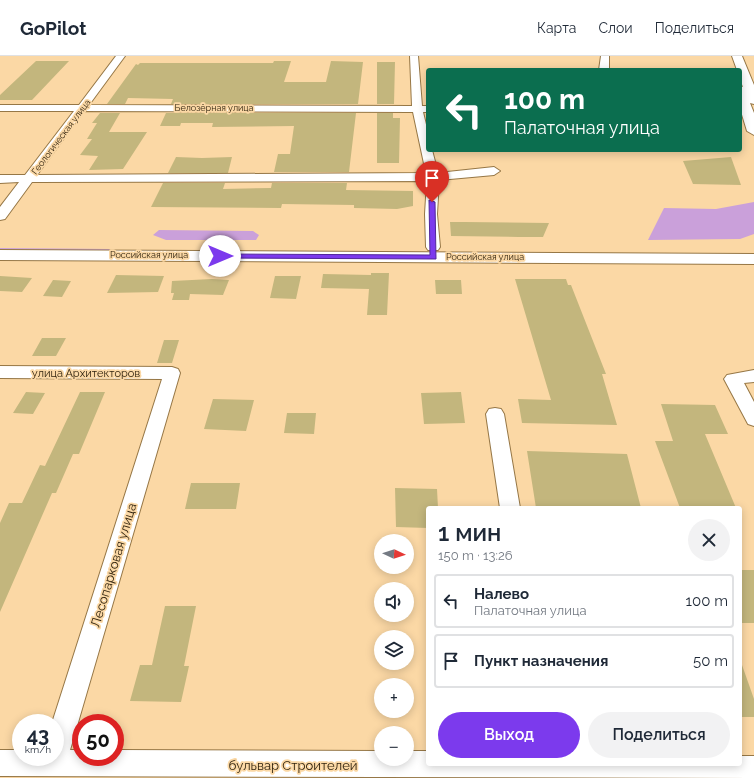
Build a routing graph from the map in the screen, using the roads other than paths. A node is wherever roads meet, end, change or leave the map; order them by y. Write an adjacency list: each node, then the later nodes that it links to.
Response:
1 (121, 56): 13 (street, Геологическая улица)
2 (414, 56): 14 (street)
3 (604, 56): 6 (street)
4 (728, 56): 7 (main road)
5 (737, 56): 8 (main road)
6 (604, 68)
7 (732, 68)
8 (742, 68)
9 (742, 69): 11 (main road)
10 (742, 96): 15 (main road)
11 (754, 100)
12 (0, 108): 13 (street, Белозёрная улица)
13 (82, 108): 14 (street, Белозёрная улица); 21 (street, Геологическая улица)
14 (422, 109): 16 (street)
15 (754, 131)
16 (426, 134)
17 (429, 152): 19 (street)
18 (494, 171): 19 (street)
19 (433, 177): 21 (street); 25 (street)
20 (0, 179): 21 (street)
21 (30, 179): 22 (street, Геологическая улица)
22 (0, 216)
23 (0, 245): 25 (main road, Российская улица)
24 (754, 249): 25 (main road, Российская улица)
25 (434, 252): 26 (main road, Российская улица); 27 (main road, Российская улица)
26 (0, 255)
27 (754, 259)
28 (0, 372): 29 (street, улица Архитекторов)
29 (172, 373): 34 (street, Лесопарковая улица)
30 (754, 376): 32 (street)
31 (495, 414): 33 (street)
32 (754, 420)
33 (510, 506)
34 (64, 728)
35 (0, 763): 36 (street, бульвар Строителей)
36 (12, 763)
37 (64, 764): 38 (street, бульвар Строителей)
38 (426, 764)
39 (618, 766): 40 (street, бульвар Строителей)
40 (754, 770)

